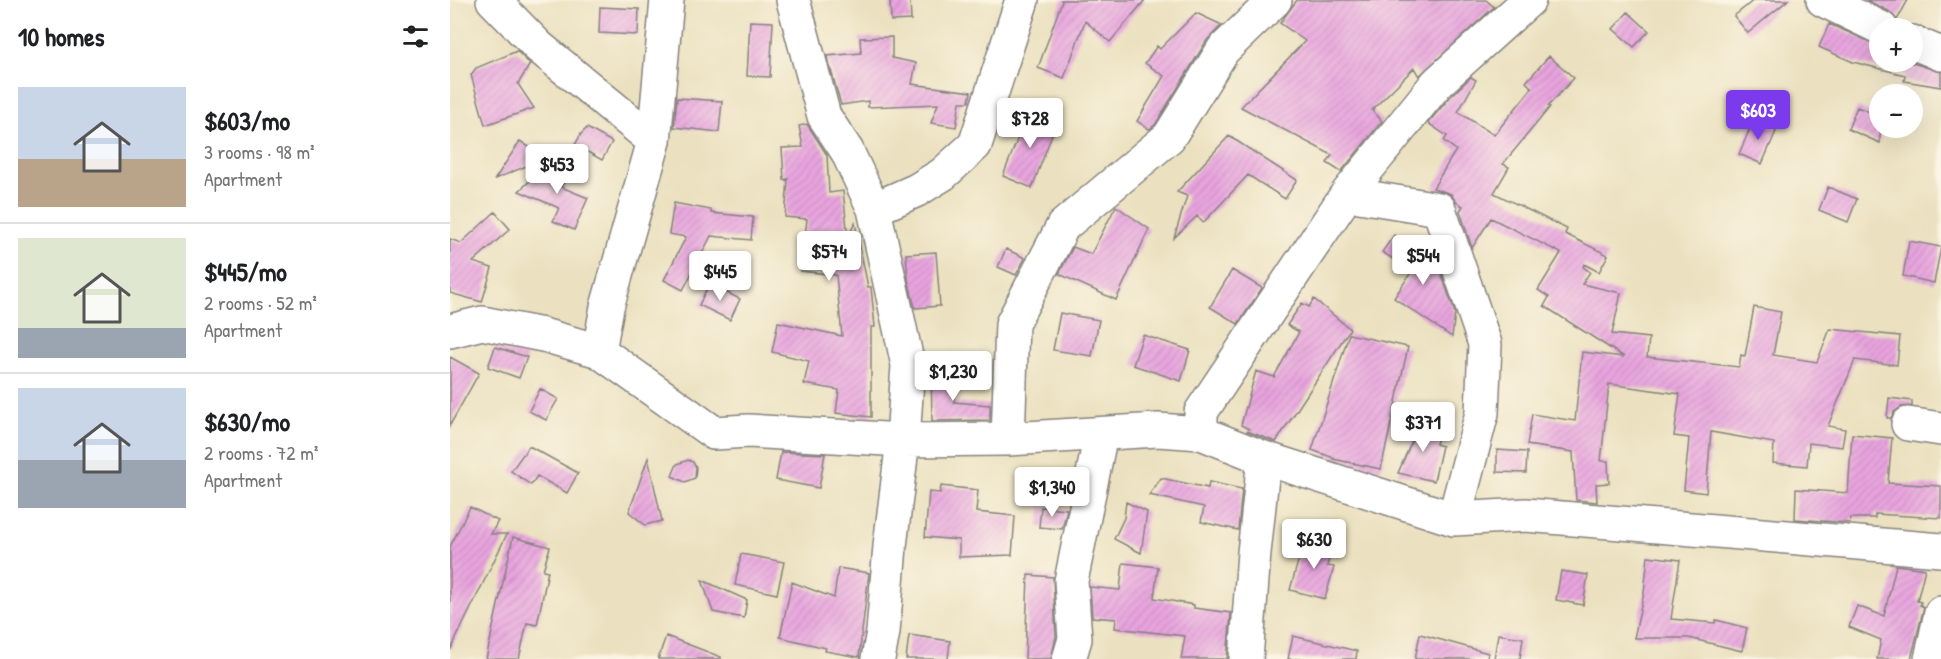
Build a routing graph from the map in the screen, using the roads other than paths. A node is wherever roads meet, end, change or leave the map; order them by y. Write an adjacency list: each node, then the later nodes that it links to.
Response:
1 (493, 0): 11 (street)
2 (667, 0): 11 (street)
3 (793, 0): 13 (street)
4 (1022, 0): 13 (street)
5 (1275, 0): 20 (street)
6 (1529, 0): 12 (street)
7 (1823, 0): 8 (street)
8 (1874, 16)
9 (1923, 47): 10 (street)
10 (1941, 54)
11 (654, 141): 15 (street)
12 (1347, 194): 18 (street); 23 (street)
13 (874, 209): 21 (street)
14 (450, 331): 15 (street)
15 (599, 351): 21 (street)
16 (1908, 424): 17 (street)
17 (1941, 429)
18 (1201, 433): 19 (street); 22 (street)
19 (1101, 434): 20 (street); 27 (street)
20 (1008, 439): 21 (street)
21 (903, 440): 26 (street)
22 (1264, 458): 23 (street); 28 (street)
23 (1454, 519): 24 (street)
24 (1941, 550)
25 (1941, 613): 29 (street)
26 (878, 659)
27 (1069, 659)
28 (1246, 659)
29 (1931, 659)

